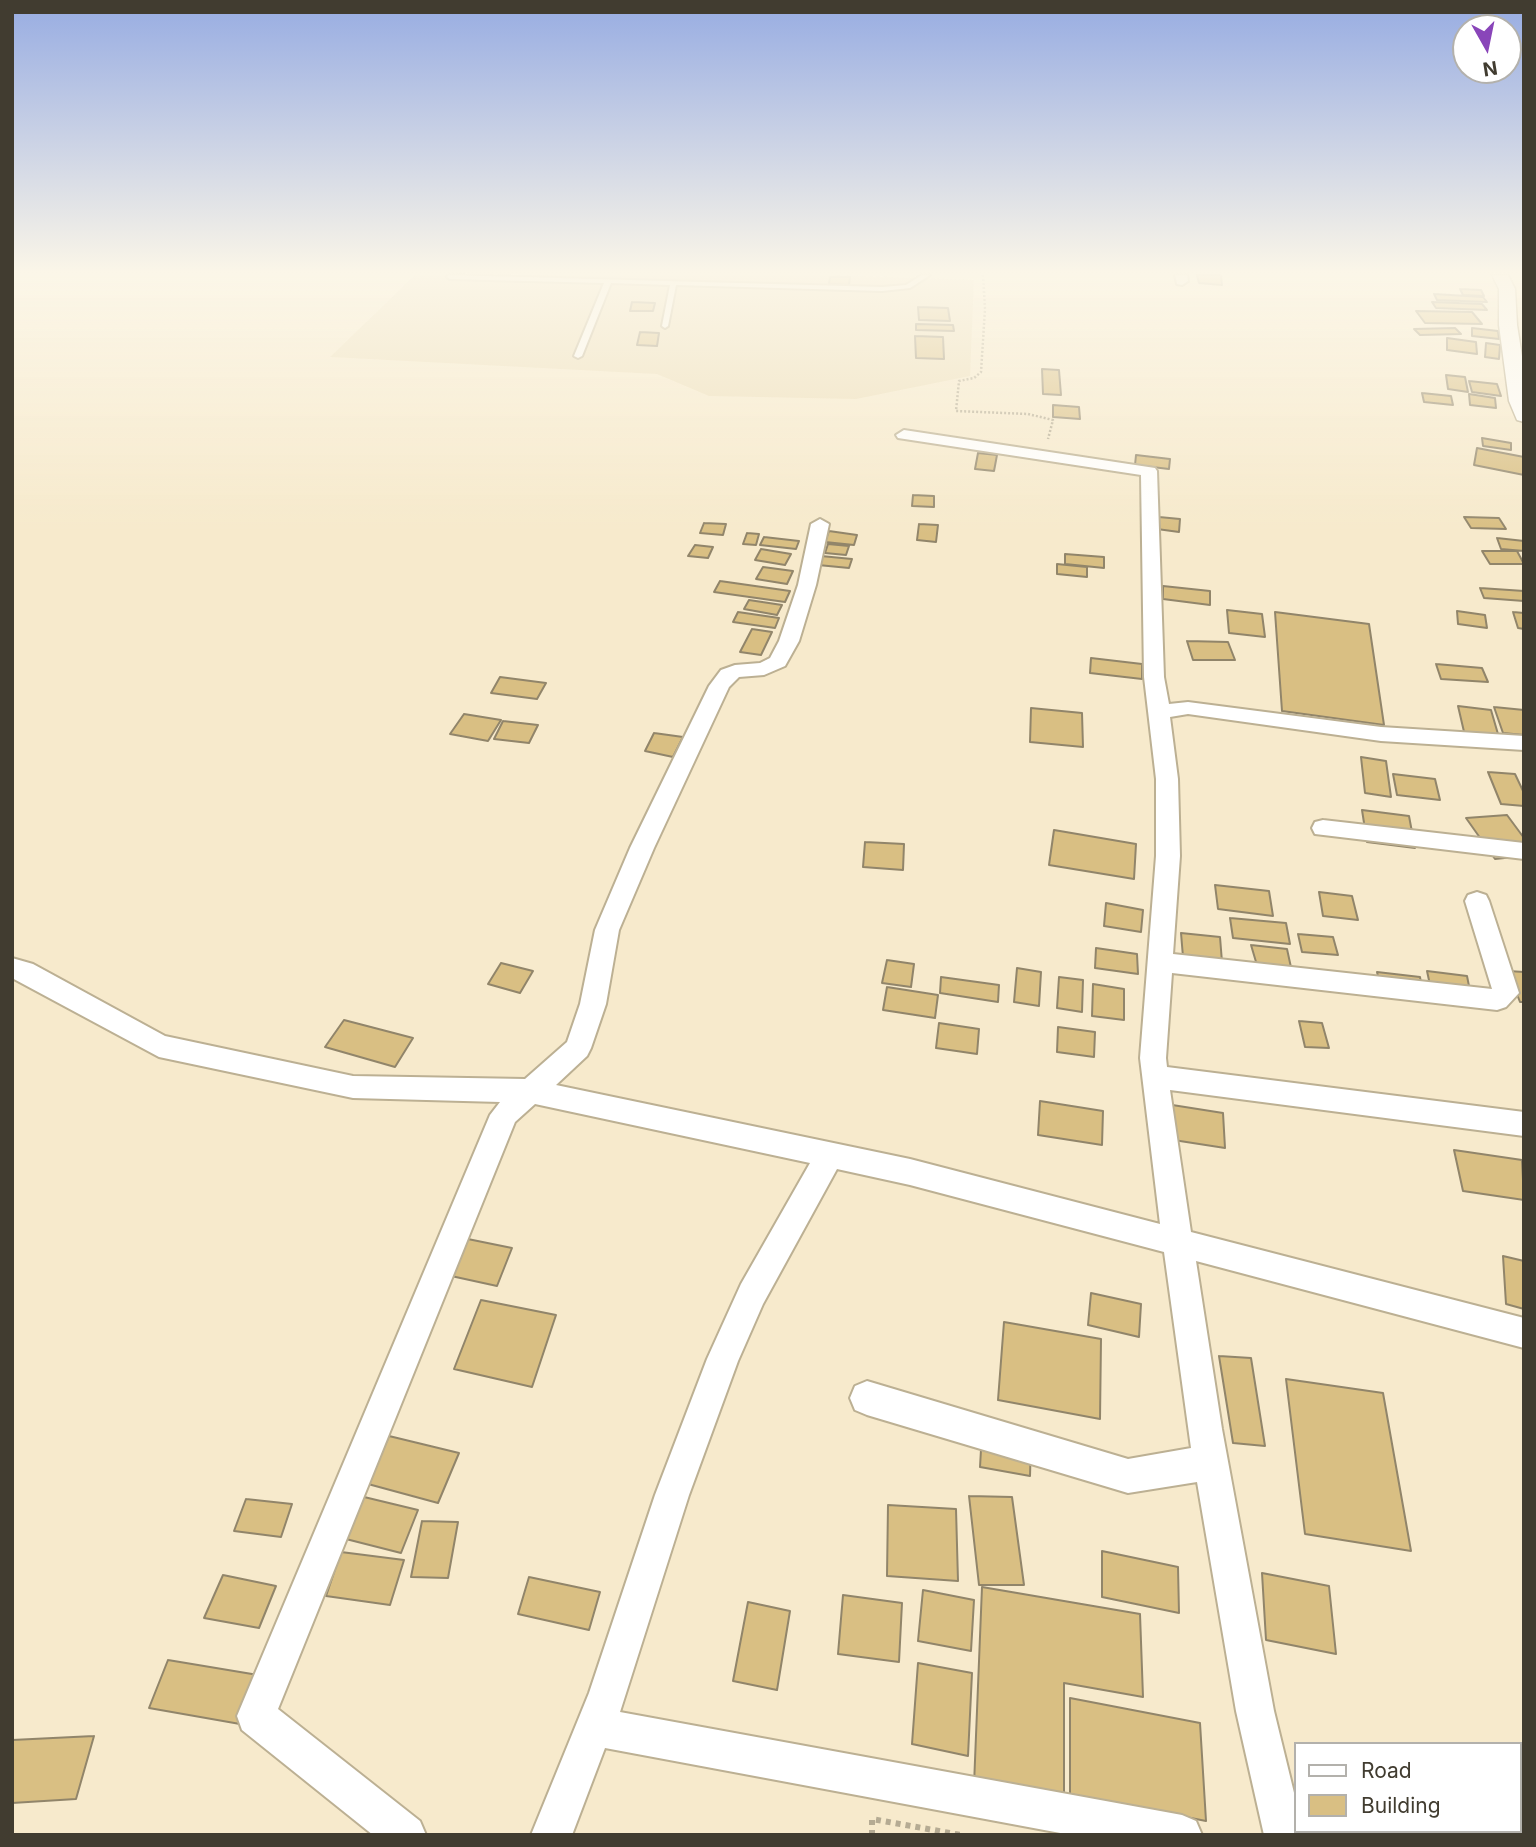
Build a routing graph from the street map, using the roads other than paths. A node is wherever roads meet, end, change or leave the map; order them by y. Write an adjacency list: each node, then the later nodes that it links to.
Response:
1 (1514, 361): 2 (street)
2 (1521, 398): 3 (street)
3 (1524, 416)
4 (904, 435): 6 (street)
5 (820, 524): 14 (street)
6 (1160, 712): 7 (street); 11 (street)
7 (1524, 743)
8 (1323, 828): 9 (street)
9 (1524, 851)
10 (1477, 901): 11 (street)
11 (1160, 962): 13 (street)
12 (12, 968): 14 (street)
13 (1154, 1077): 15 (street); 17 (street)
14 (530, 1091): 16 (street); 22 (street)
15 (1524, 1124)
16 (829, 1156): 17 (street); 21 (street)
17 (1176, 1242): 18 (street); 20 (street)
18 (1524, 1333)
19 (867, 1398): 20 (street)
20 (1212, 1462): 25 (street)
21 (595, 1727): 23 (street); 24 (street)
22 (406, 1835)
23 (551, 1835)
24 (1182, 1835)
25 (1284, 1835)

